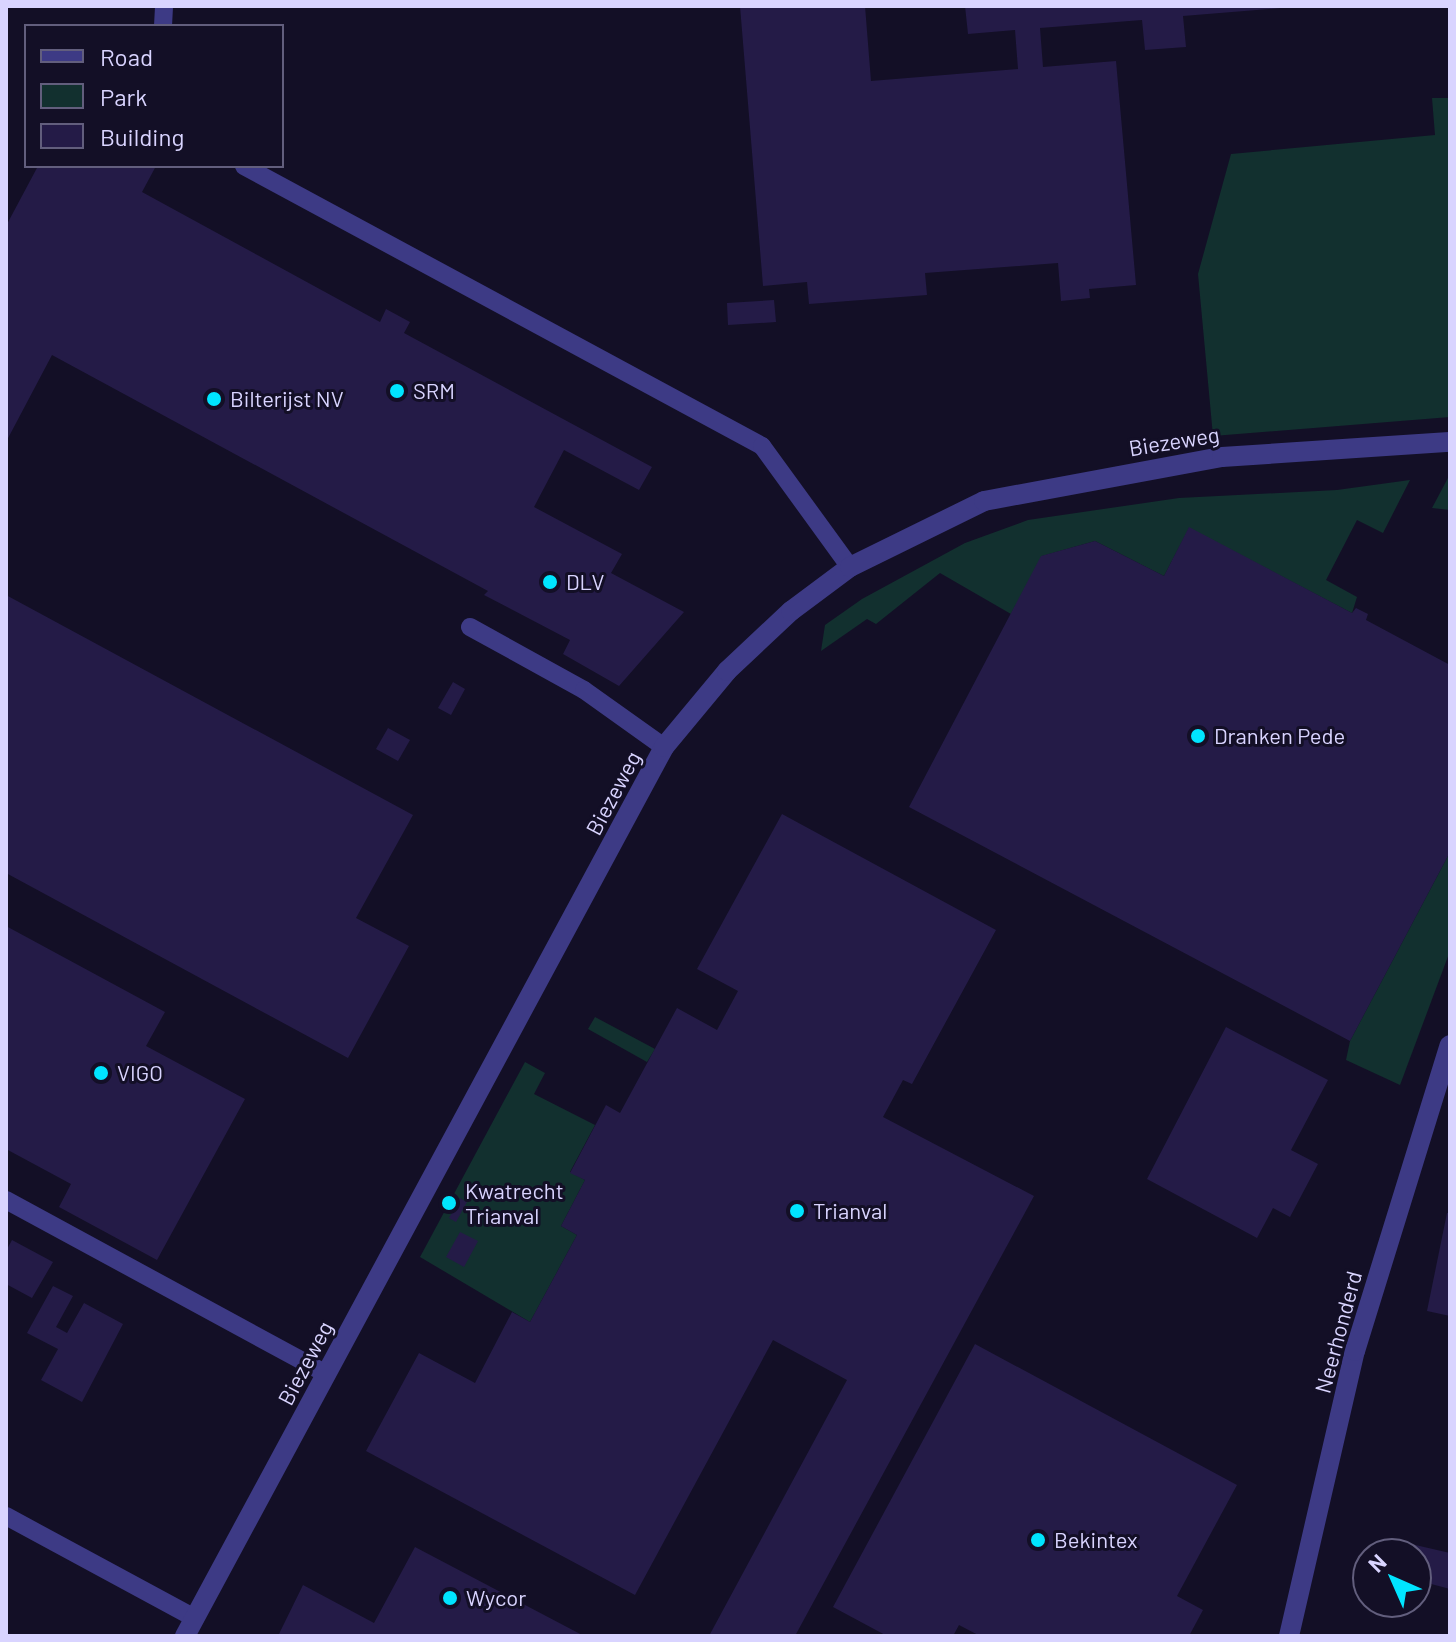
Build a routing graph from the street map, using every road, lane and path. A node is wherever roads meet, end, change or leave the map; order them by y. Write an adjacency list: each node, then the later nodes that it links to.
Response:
1 (248, 168): 3 (lane)
2 (1450, 442): 3 (street, Biezeweg)
3 (850, 567): 5 (street, Biezeweg)
4 (470, 627): 5 (lane)
5 (664, 747): 8 (street, Biezeweg)
6 (1450, 1045): 11 (street, Neerhonderd)
7 (6, 1200): 8 (lane)
8 (327, 1374): 10 (street, Biezeweg)
9 (6, 1516): 10 (lane)
10 (190, 1627)
11 (1289, 1636)

